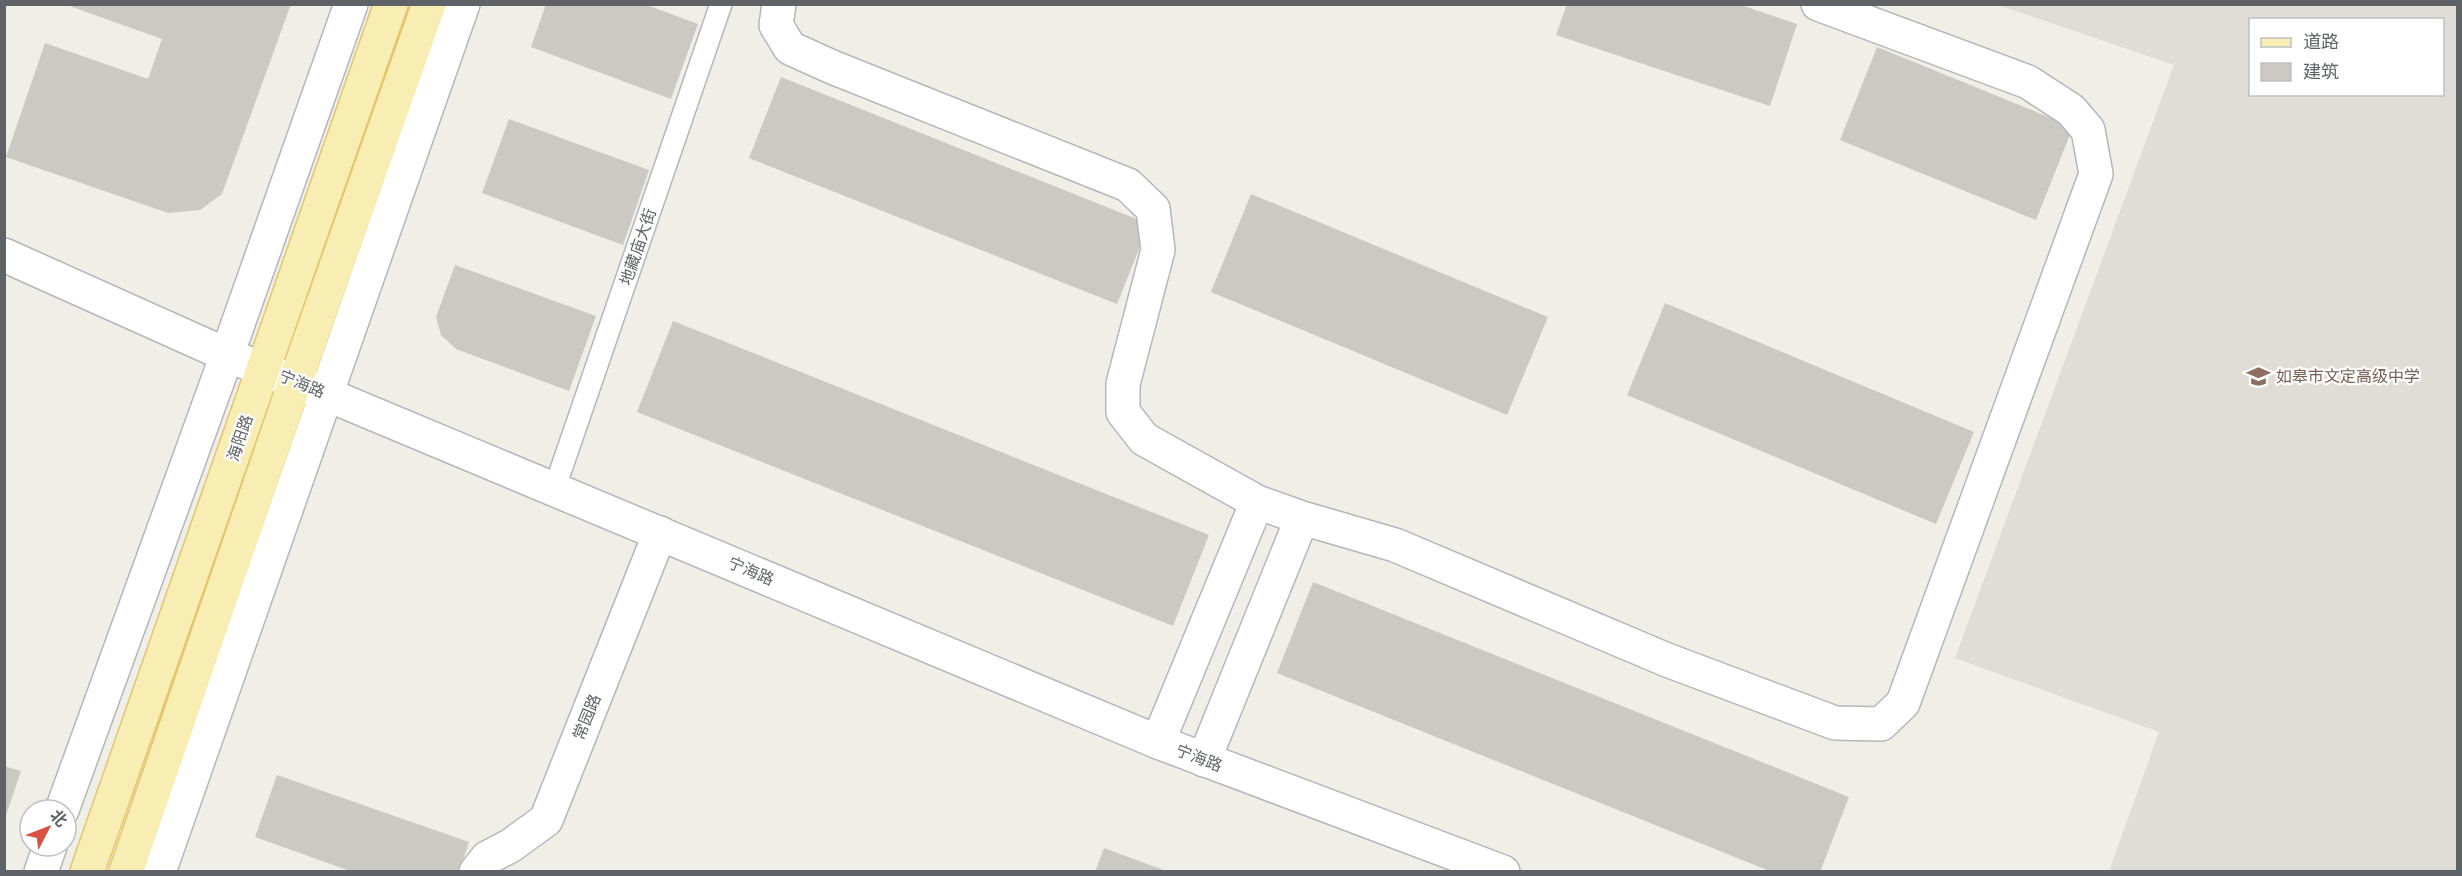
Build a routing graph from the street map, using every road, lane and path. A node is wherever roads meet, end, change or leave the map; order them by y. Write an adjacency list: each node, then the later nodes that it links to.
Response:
1 (351, 4): 9 (street)
2 (391, 4): 10 (main road, 海阳路)
3 (429, 4): 11 (main road, 海阳路)
4 (463, 4): 12 (street)
5 (721, 4): 13 (lane, 地藏庙大街)
6 (779, 4): 14 (street)
7 (1818, 4): 15 (street)
8 (4, 255): 9 (street, 宁海路)
9 (227, 356): 10 (street, 宁海路); 19 (street)
10 (265, 369): 11 (street, 宁海路); 20 (main road, 海阳路)
11 (295, 382): 12 (street, 宁海路); 21 (main road, 海阳路)
12 (326, 394): 13 (street, 宁海路); 22 (street)
13 (555, 490): 16 (street, 宁海路)
14 (1257, 502): 15 (street); 17 (street)
15 (1302, 518): 18 (street)
16 (660, 533): 17 (street, 宁海路); 23 (street, 常园路)
17 (1158, 742): 18 (street, 宁海路)
18 (1204, 760): 24 (street, 宁海路)
19 (66, 798)
20 (87, 872)
21 (126, 872)
22 (159, 872)
23 (476, 872)
24 (1503, 872)

